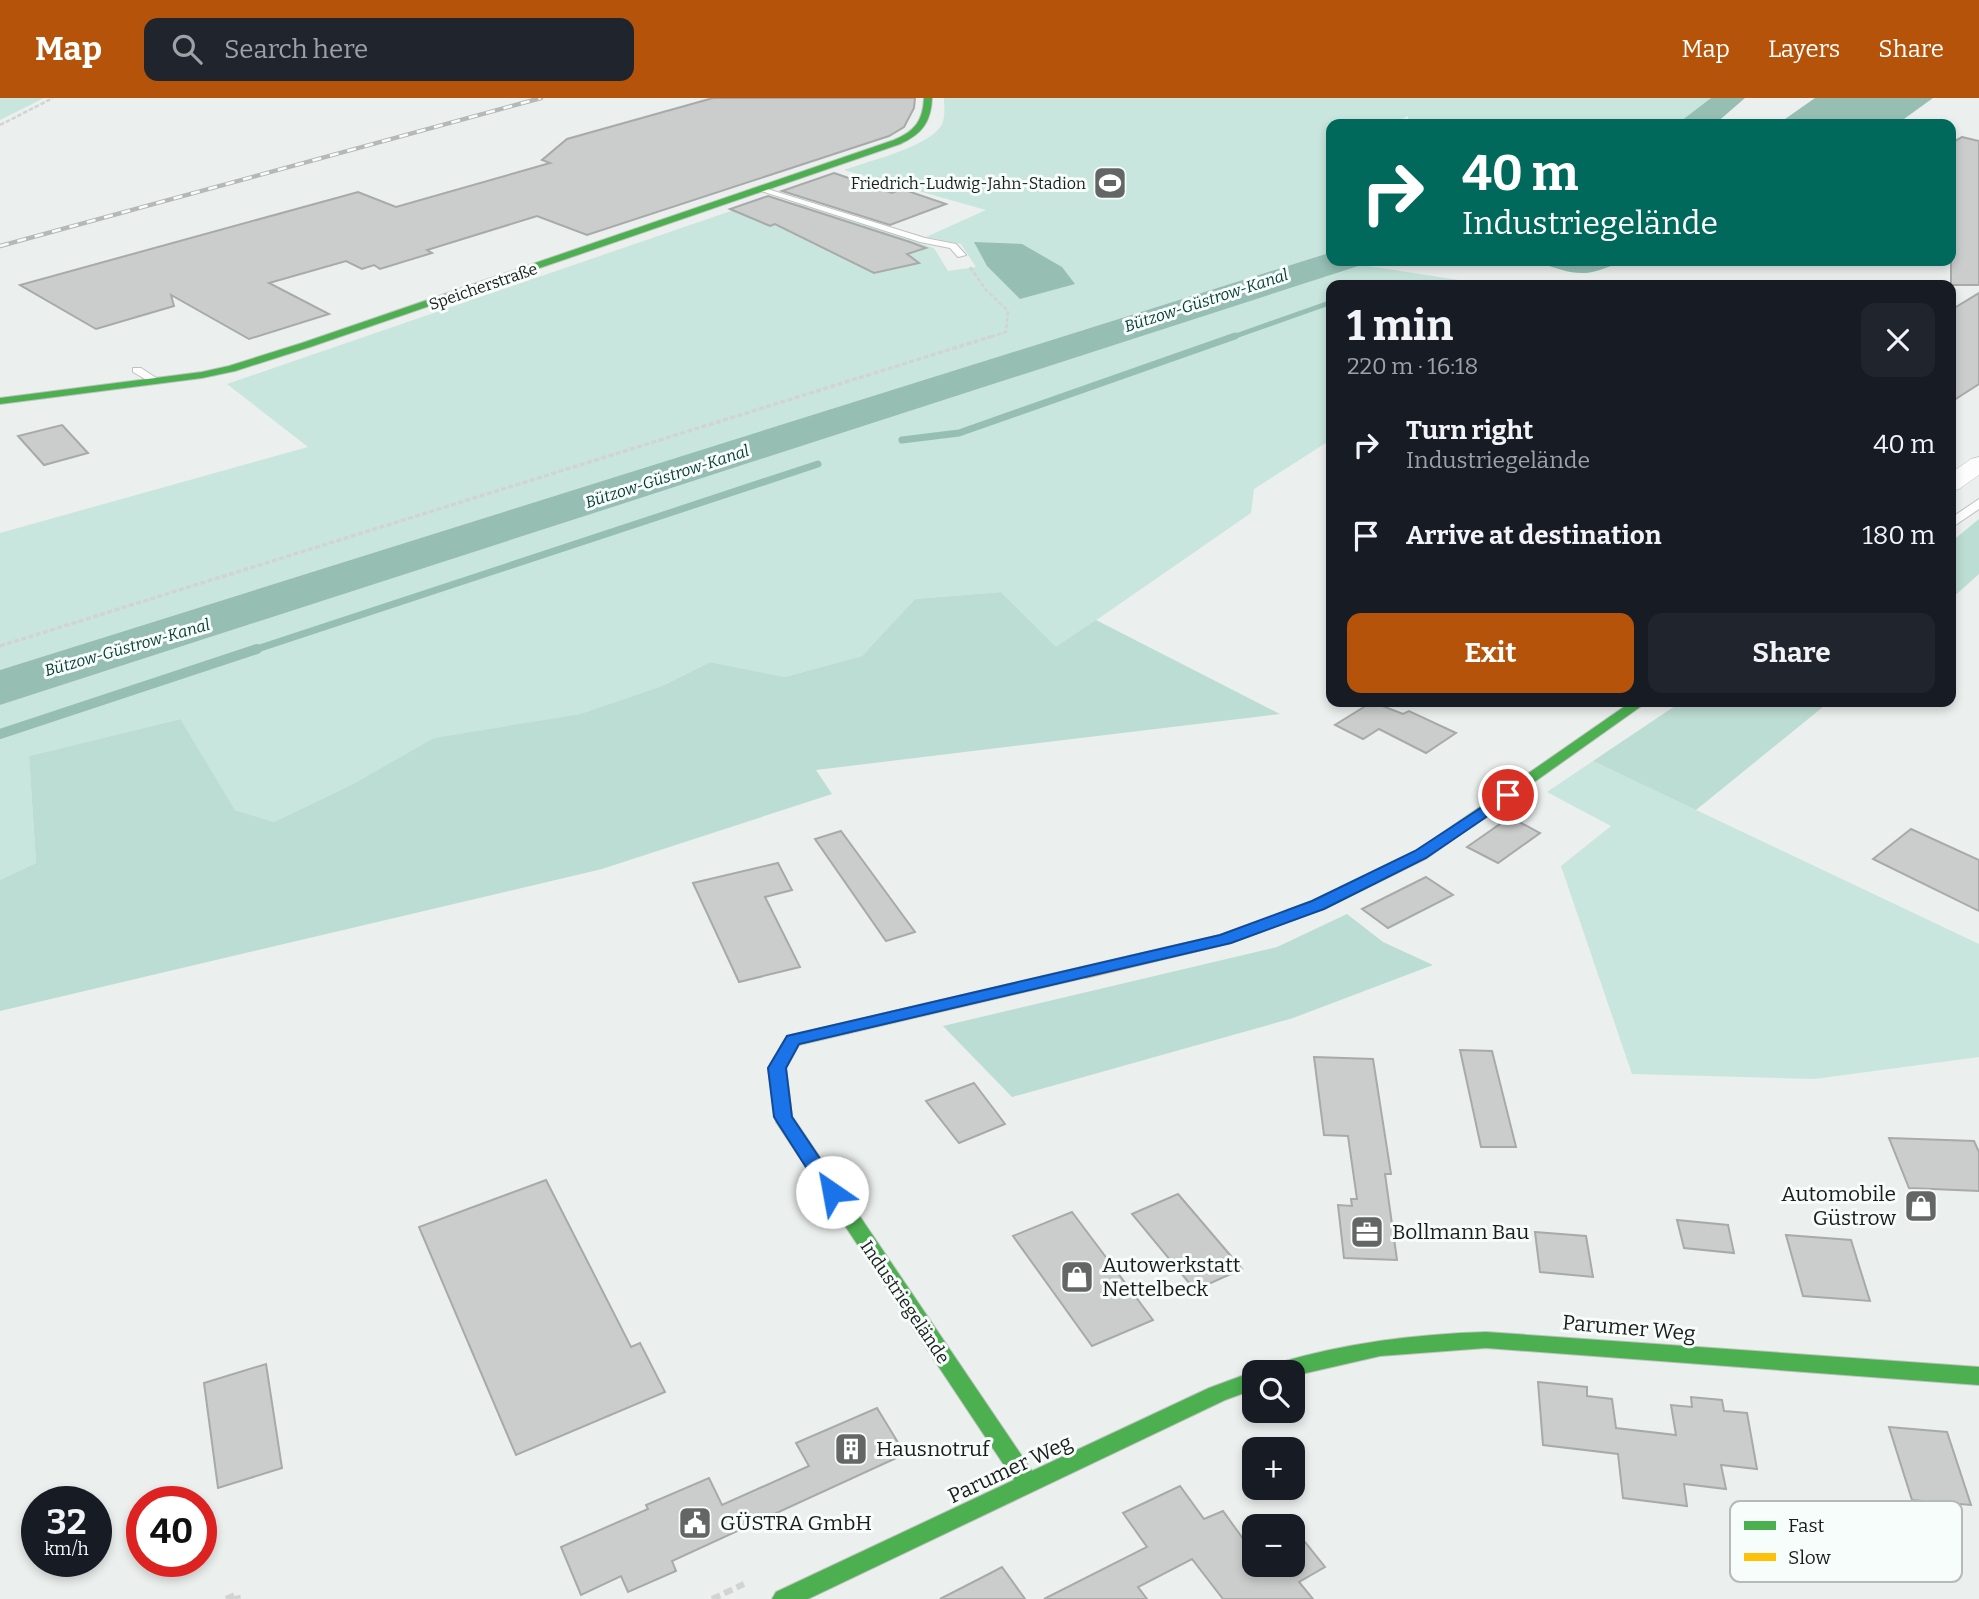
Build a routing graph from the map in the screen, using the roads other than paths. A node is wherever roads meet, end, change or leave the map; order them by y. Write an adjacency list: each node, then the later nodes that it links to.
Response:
1 (928, 98): 2 (street, Speicherstraße)
2 (764, 189): 3 (lane); 5 (street, Speicherstraße)
3 (961, 255)
4 (138, 370): 5 (lane)
5 (156, 381): 6 (street, Speicherstraße)
6 (0, 401)
7 (1978, 469): 8 (street)
8 (1956, 481)
9 (1979, 503): 10 (lane)
10 (1956, 520)
11 (1633, 707): 15 (street, Industriegelände)
12 (1305, 1365): 13 (street, Parumer Weg)
13 (1979, 1376)
14 (1242, 1385): 15 (street, Parumer Weg)
15 (1028, 1483): 16 (street, Parumer Weg)
16 (784, 1599)

